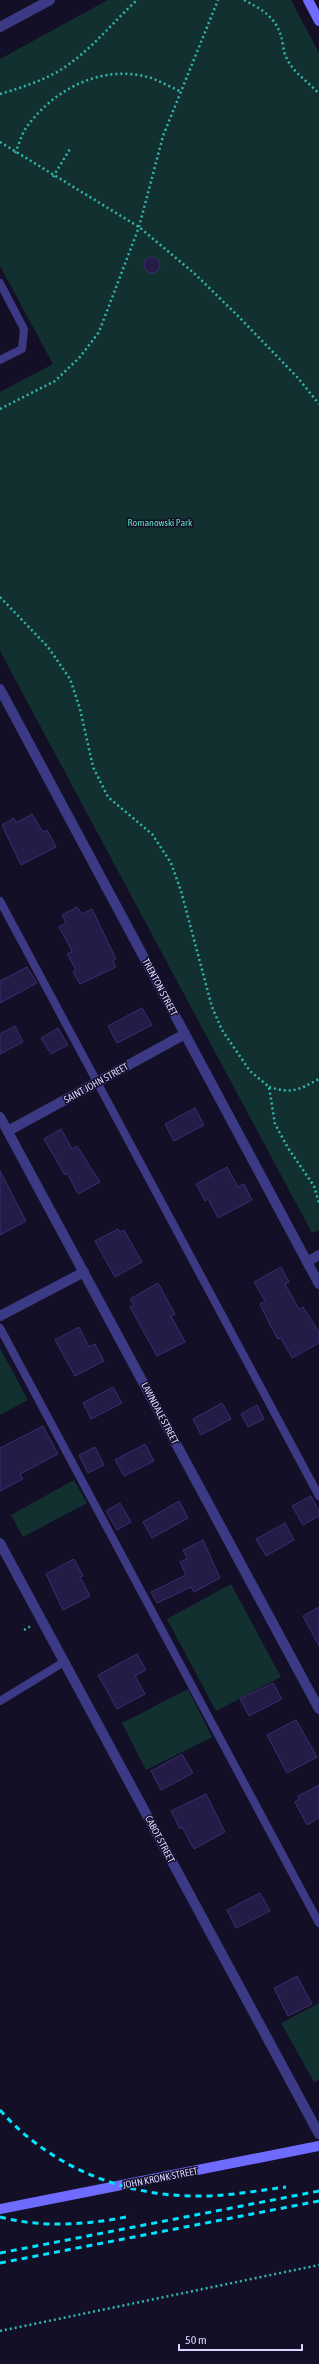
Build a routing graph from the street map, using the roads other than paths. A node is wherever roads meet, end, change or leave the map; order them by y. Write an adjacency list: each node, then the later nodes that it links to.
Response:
1 (50, 0): 4 (street)
2 (308, 0): 3 (street)
3 (319, 21)
4 (0, 27)
5 (0, 283): 6 (lane)
6 (0, 360)
7 (0, 690): 9 (street, TRENTON STREET)
8 (0, 901): 10 (lane)
9 (185, 1034): 10 (street, SAINT JOHN STREET); 14 (street, TRENTON STREET)
10 (97, 1082): 12 (street, SAINT JOHN STREET); 19 (lane)
11 (0, 1117): 12 (street, LAWNDALE STREET)
12 (8, 1131): 15 (street, LAWNDALE STREET)
13 (319, 1255): 14 (street)
14 (307, 1262): 16 (street, TRENTON STREET)
15 (84, 1272): 17 (street); 23 (street, LAWNDALE STREET)
16 (319, 1284)
17 (0, 1316)
18 (0, 1328): 24 (lane)
19 (319, 1496)
20 (0, 1543): 21 (street, CABOT STREET)
21 (64, 1662): 22 (lane); 25 (street, CABOT STREET)
22 (0, 1702)
23 (319, 1709)
24 (319, 1923)
25 (319, 2134)
26 (319, 2146): 27 (street, JOHN KRONK STREET)
27 (0, 2209)

